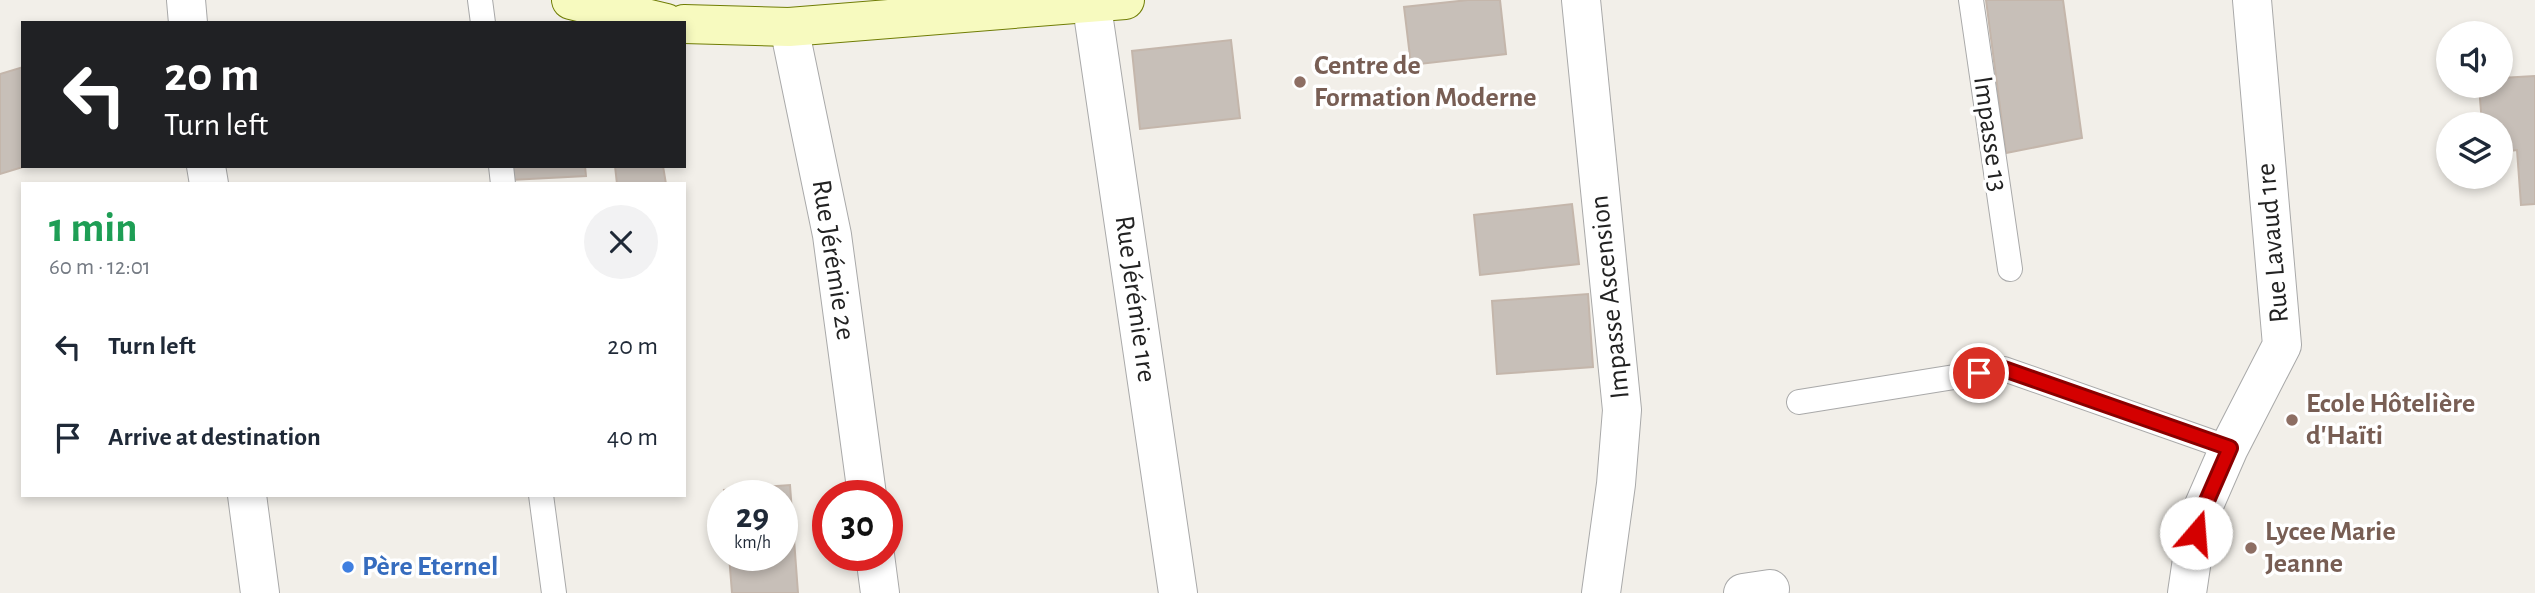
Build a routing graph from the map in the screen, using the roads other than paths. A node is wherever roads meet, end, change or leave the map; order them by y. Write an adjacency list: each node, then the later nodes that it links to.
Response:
1 (186, 0): 8 (street)
2 (480, 0): 9 (lane)
3 (571, 0): 10 (street)
4 (1581, 0): 24 (street, Impasse Ascension)
5 (1971, 0): 13 (lane, Impasse 13)
6 (2252, 0): 15 (street, Rue Lavaud 1re)
7 (1103, 1): 12 (street); 23 (street, Rue Jérémie 1re)
8 (188, 21)
9 (483, 21)
10 (658, 21)
11 (686, 24): 12 (street)
12 (789, 27): 16 (street, Rue Jérémie 2e)
13 (2010, 269)
14 (1800, 402): 15 (lane)
15 (2230, 448): 25 (street, Rue Lavaud 1re)
16 (865, 480)
17 (247, 497): 20 (street)
18 (541, 497): 21 (lane)
19 (877, 571): 22 (street)
20 (260, 593)
21 (554, 593)
22 (880, 593)
23 (1178, 593)
24 (1601, 593)
25 (2187, 593)

